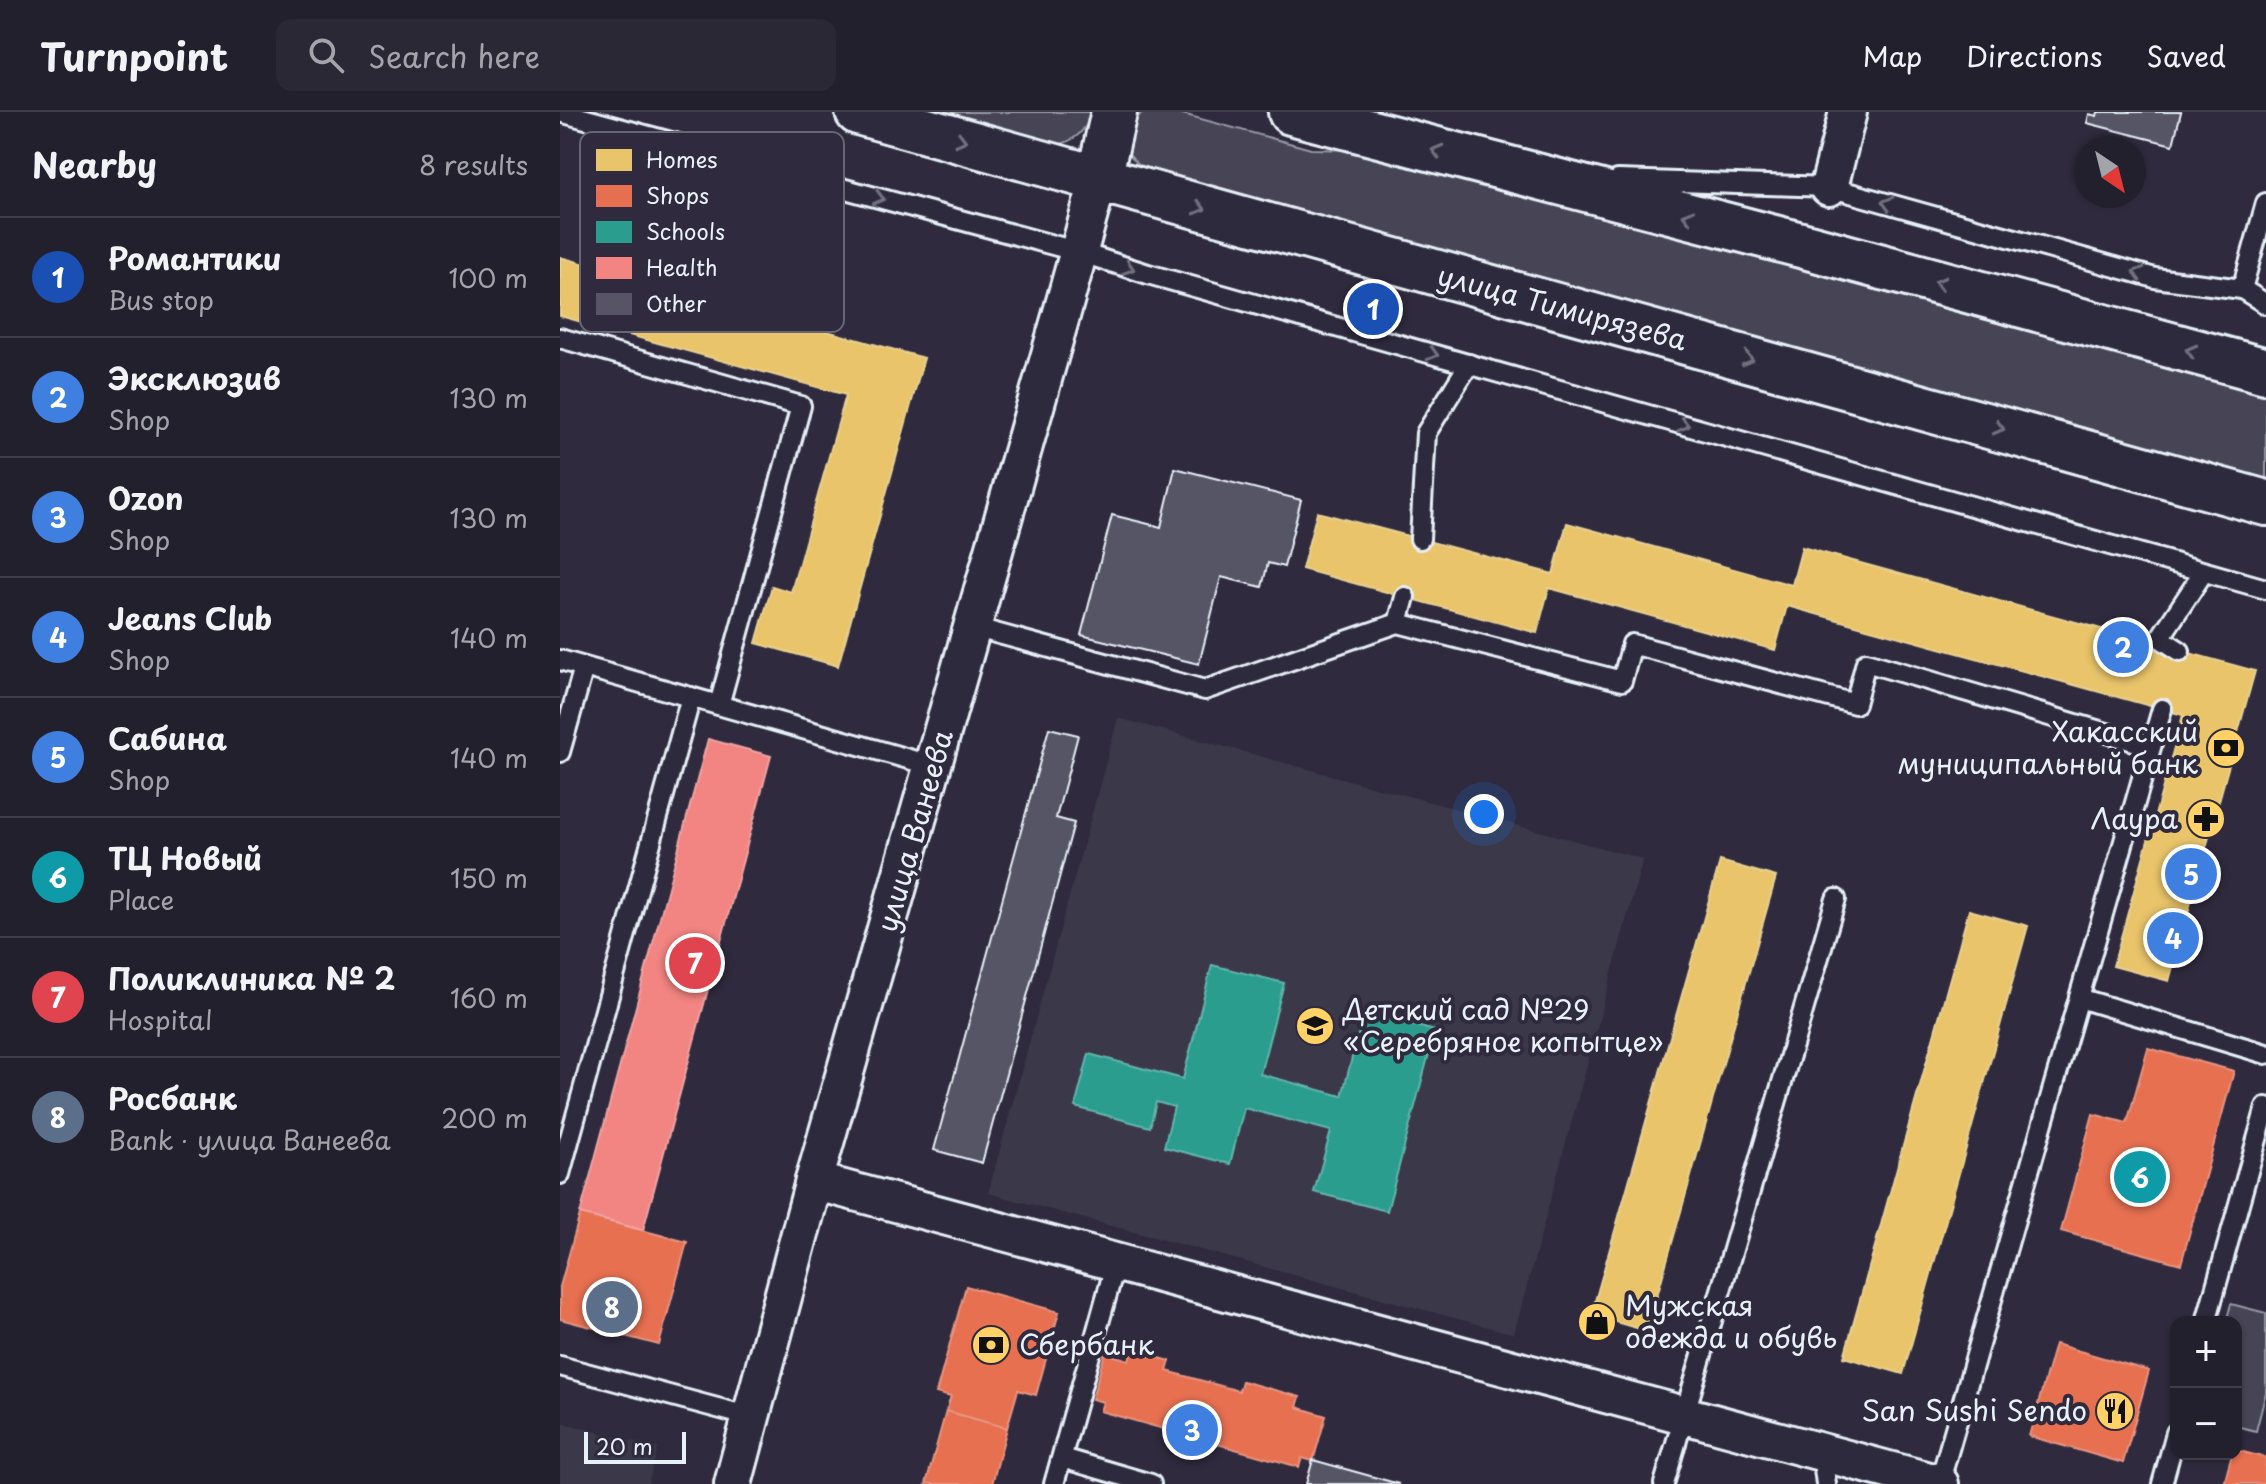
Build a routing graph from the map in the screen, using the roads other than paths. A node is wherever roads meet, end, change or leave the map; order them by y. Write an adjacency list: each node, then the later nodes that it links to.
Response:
1 (560, 112): 6 (lane, one-way to 6)
2 (858, 112): 8 (main road, улица Тимирязева, one-way to 8)
3 (1114, 112): 8 (main road)
4 (1291, 112): 7 (main road, one-way to 4)
5 (1848, 112): 9 (street)
6 (634, 132)
7 (1535, 177): 9 (lane); 17 (main road, one-way to 7)
8 (1099, 178): 12 (street, улица Ванеева); 18 (main road, улица Тимирязева, one-way to 18)
9 (1829, 187): 13 (lane, one-way to 9)
10 (844, 189): 12 (lane, one-way to 12)
11 (2266, 203): 13 (lane)
12 (1079, 252): 16 (lane, one-way to 16); 24 (street, улица Ванеева)
13 (2242, 289): 14 (lane)
14 (2266, 304)
15 (560, 338): 29 (lane)
16 (1469, 364): 19 (lane); 20 (lane, one-way to 20)
17 (2266, 371)
18 (2266, 503)
19 (1420, 539)
20 (2203, 573): 21 (lane); 25 (lane)
21 (2266, 589)
22 (1405, 597): 23 (lane)
23 (1398, 623): 24 (lane); 31 (lane)
24 (973, 627): 33 (street, улица Ванеева)
25 (2180, 651)
26 (560, 660): 27 (lane)
27 (584, 667): 28 (lane); 32 (lane)
28 (691, 697): 29 (lane); 39 (lane)
29 (719, 705): 33 (lane)
30 (2162, 709): 31 (lane)
31 (2151, 746): 35 (lane)
32 (560, 752)
33 (933, 766): 40 (street, улица Ванеева)
34 (1836, 899): 44 (lane)
35 (2079, 998): 36 (lane); 53 (lane)
36 (2266, 1054)
37 (2266, 1107): 38 (lane)
38 (2262, 1132): 42 (lane)
39 (560, 1174)
40 (814, 1181): 41 (street); 45 (street, улица Ванеева)
41 (1116, 1262): 44 (street); 47 (lane)
42 (2208, 1316)
43 (560, 1366): 45 (lane)
44 (1684, 1415): 48 (street); 52 (lane)
45 (751, 1417): 49 (street, улица Ванеева)
46 (2170, 1455): 54 (lane)
47 (1062, 1458): 50 (lane); 51 (lane)
48 (1824, 1469): 53 (street)
49 (733, 1484)
50 (1054, 1484)
51 (1151, 1484)
52 (1664, 1484)
53 (1939, 1484)
54 (2162, 1484)

